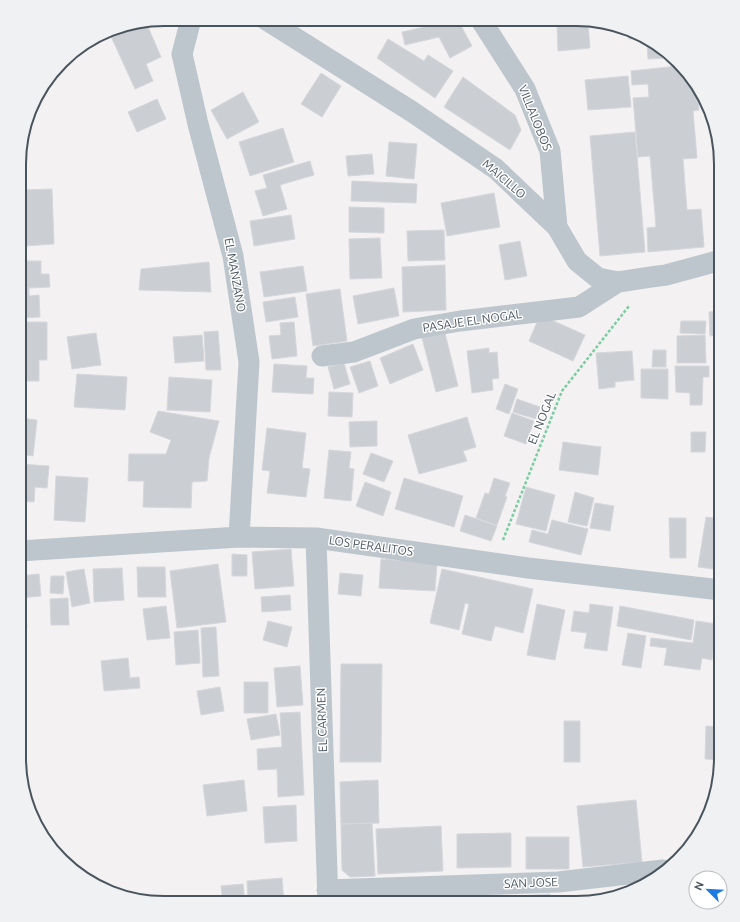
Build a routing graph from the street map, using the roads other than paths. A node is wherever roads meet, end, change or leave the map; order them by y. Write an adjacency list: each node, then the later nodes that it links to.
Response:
1 (189, 26): 8 (street, EL MANZANO)
2 (276, 26): 4 (street, MAICILLO)
3 (485, 26): 4 (street, VILLALOBOS)
4 (557, 227): 6 (street, MAICILLO)
5 (714, 262): 6 (street, MAICILLO)
6 (618, 282): 7 (street, PASAJE EL NOGAL)
7 (322, 356)
8 (239, 537): 9 (street, LOS PERALITOS); 10 (street, LOS PERALITOS)
9 (316, 538): 11 (street, LOS PERALITOS); 13 (street, EL CARMEN)
10 (26, 551)
11 (714, 589)
12 (656, 871): 13 (street, SAN JOSE)
13 (327, 896)

